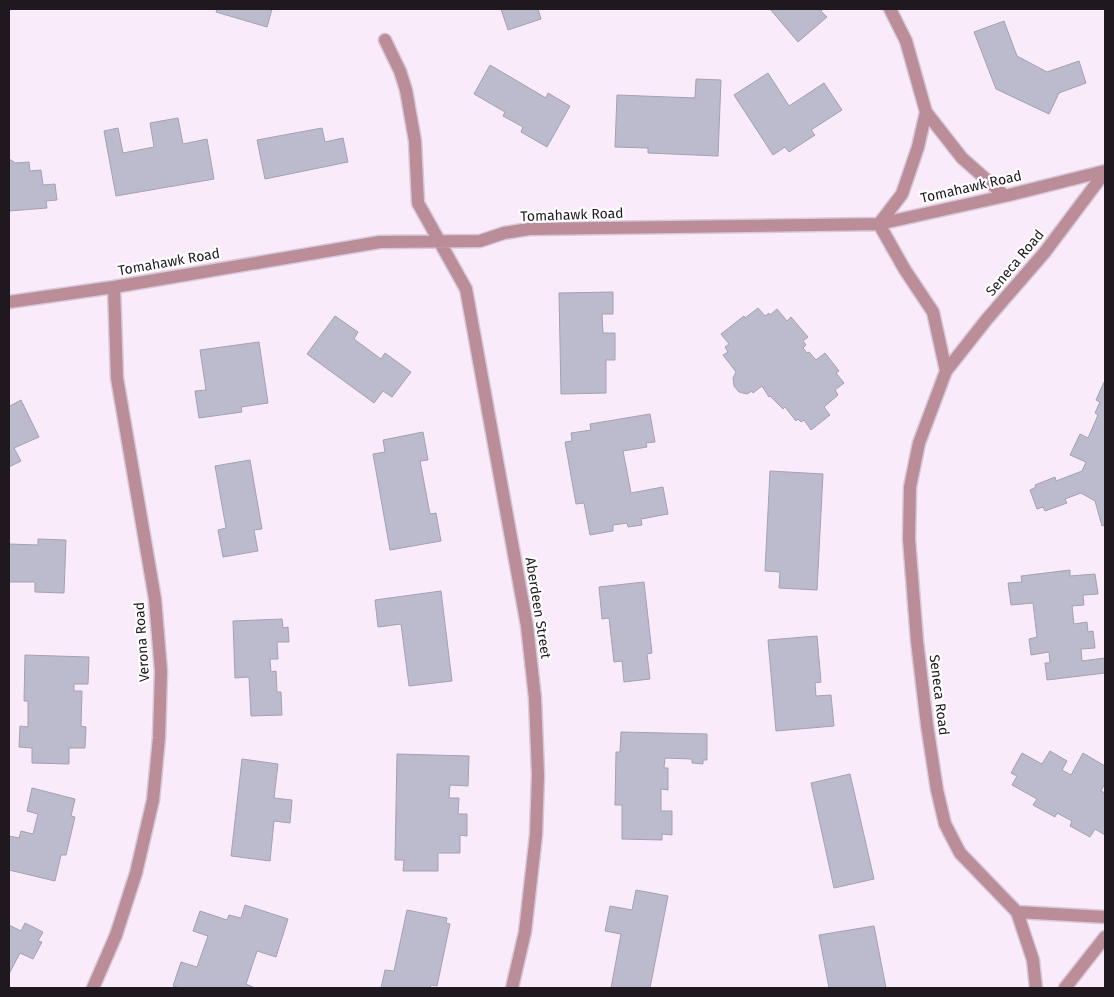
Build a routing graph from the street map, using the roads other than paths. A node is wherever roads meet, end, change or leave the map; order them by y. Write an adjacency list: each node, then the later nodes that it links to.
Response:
1 (890, 9): 3 (street)
2 (385, 40): 7 (street, Aberdeen Street)
3 (926, 112): 5 (street); 6 (street)
4 (1105, 171): 5 (street, Tomahawk Road); 10 (street, Seneca Road)
5 (1005, 196): 6 (street, Tomahawk Road)
6 (879, 224): 7 (street, Tomahawk Road); 10 (street)
7 (440, 242): 8 (street, Tomahawk Road); 15 (street, Aberdeen Street)
8 (114, 287): 9 (street, Tomahawk Road); 14 (street, Verona Road)
9 (9, 302)
10 (946, 371): 11 (street, Seneca Road)
11 (1017, 912): 12 (street); 16 (street)
12 (1105, 917)
13 (1105, 937): 17 (street)
14 (92, 988)
15 (512, 988)
16 (1036, 988)
17 (1065, 988)

